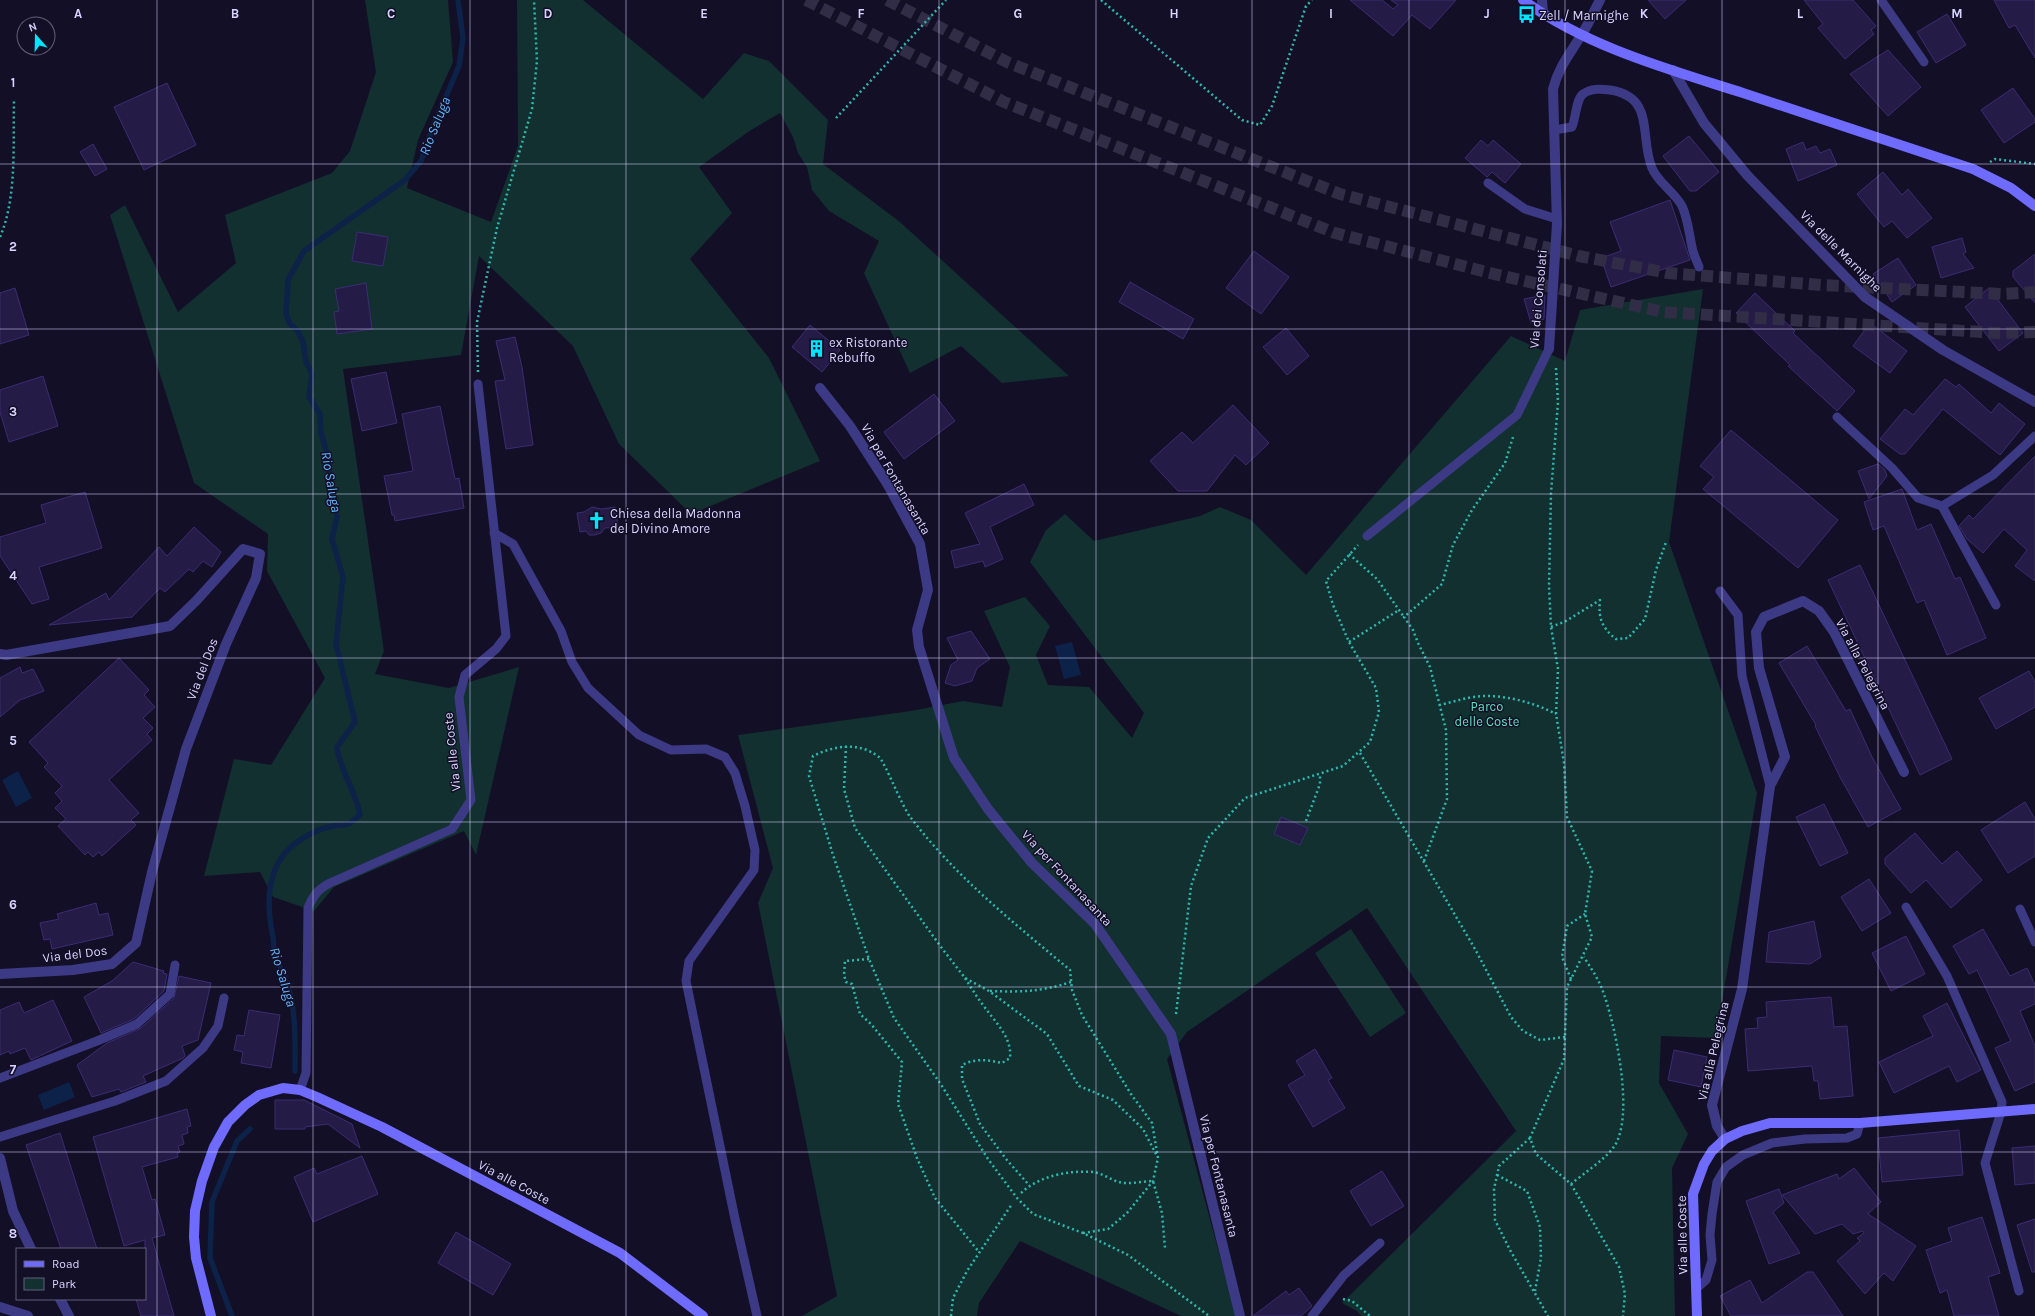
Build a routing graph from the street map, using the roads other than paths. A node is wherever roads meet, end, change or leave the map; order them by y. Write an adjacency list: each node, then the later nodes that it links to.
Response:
1 (1523, 0): 5 (street)
2 (1542, 0): 5 (street)
3 (1600, 0): 6 (street, Via dei Consolati)
4 (1881, 0): 7 (lane)
5 (1543, 13): 6 (street)
6 (1582, 34): 8 (street); 9 (street, Via dei Consolati)
7 (1924, 62)
8 (1673, 70): 11 (street); 17 (street, Via delle Marnighe)
9 (1554, 130): 12 (street, Via dei Consolati); 13 (lane)
10 (1488, 183): 12 (lane)
11 (2035, 206)
12 (1557, 219): 14 (street, Via dei Consolati)
13 (1699, 267)
14 (1549, 349): 22 (lane, Via dei Consolati)
15 (478, 384): 21 (lane, Via alle Coste)
16 (820, 388): 53 (street, Via per Fontanasanta)
17 (2035, 402)
18 (1837, 417): 20 (lane)
19 (2035, 436): 20 (lane)
20 (1942, 506): 24 (lane)
21 (494, 533): 35 (lane, Via alle Coste); 52 (lane)
22 (1367, 536)
23 (1720, 591): 27 (lane, Via alla Pelegrina)
24 (1996, 605)
25 (0, 654): 32 (street, Via del Dos)
26 (1904, 772): 27 (street, Via alla Pelegrina)
27 (1770, 786): 40 (street, Via alla Pelegrina)
28 (1906, 907): 37 (lane)
29 (2020, 909): 30 (lane)
30 (2035, 942)
31 (175, 965): 34 (lane)
32 (0, 974)
33 (224, 998): 39 (lane)
34 (0, 1078)
35 (300, 1090): 50 (street, Via alle Coste); 51 (street, Via alle Coste)
36 (2035, 1109): 37 (street)
37 (2001, 1112): 38 (street); 45 (lane)
38 (1860, 1123): 40 (street); 44 (lane)
39 (0, 1137)
40 (1725, 1139): 44 (street, Via alle Coste)
41 (0, 1158): 43 (street)
42 (1380, 1243): 54 (lane)
43 (31, 1248)
44 (1696, 1289): 55 (street, Via alle Coste)
45 (2019, 1291)
46 (61, 1300): 49 (street)
47 (0, 1307): 48 (street)
48 (28, 1316)
49 (69, 1316)
50 (211, 1316)
51 (704, 1316)
52 (757, 1316)
53 (1240, 1316)
54 (1312, 1316)
55 (1697, 1316)

